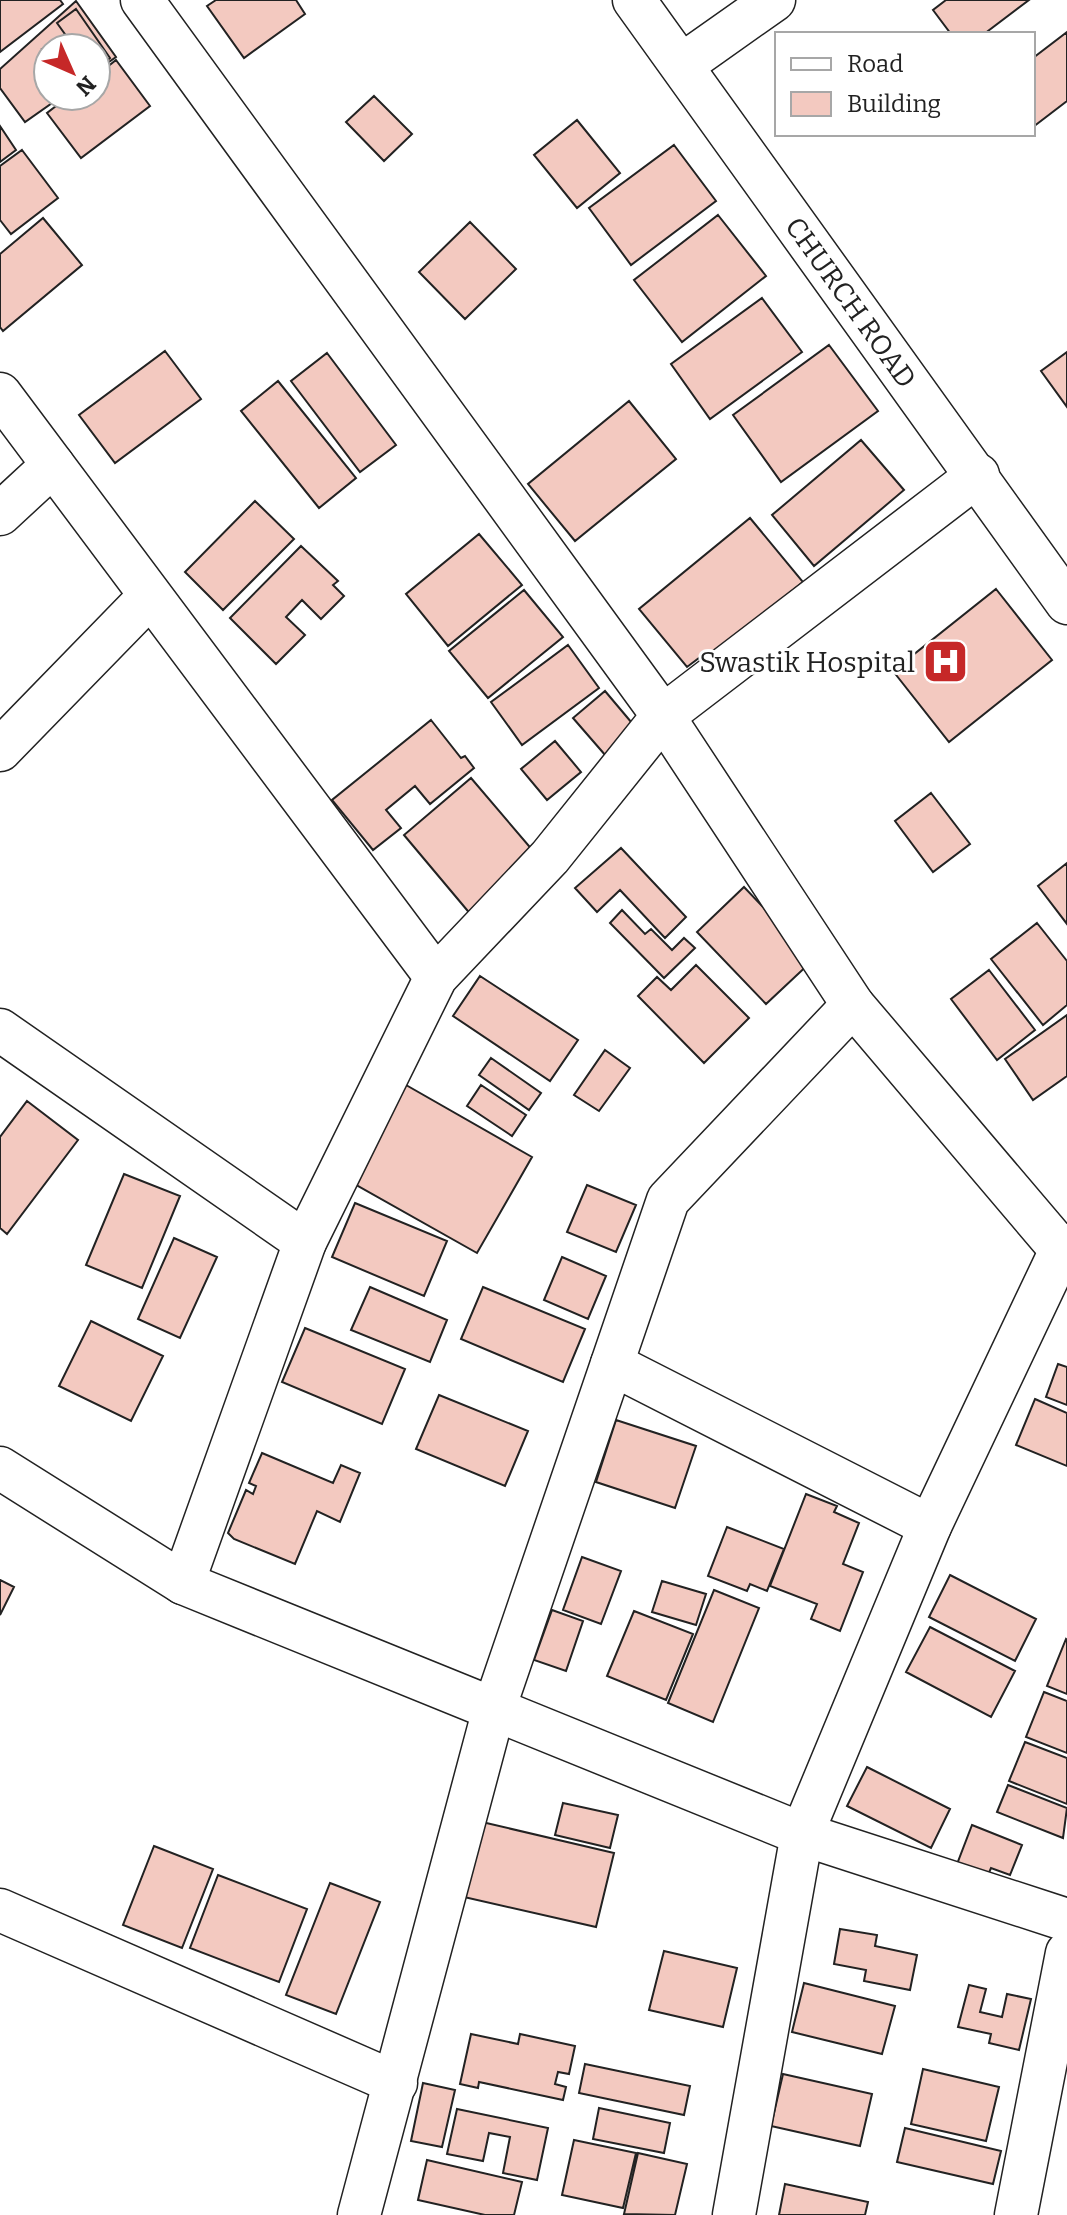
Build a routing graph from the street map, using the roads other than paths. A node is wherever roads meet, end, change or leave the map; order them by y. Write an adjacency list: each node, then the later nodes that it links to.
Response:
1 (142, 0): 11 (street)
2 (634, 0): 4 (street, CHURCH ROAD)
3 (774, 0): 4 (street)
4 (682, 65): 7 (street, CHURCH ROAD)
5 (0, 394): 6 (street)
6 (53, 465): 8 (street); 9 (street)
7 (978, 475): 10 (street, CHURCH ROAD); 11 (street)
8 (0, 514)
9 (150, 596): 12 (street); 13 (street)
10 (1067, 603)
11 (663, 716): 13 (street); 14 (street)
12 (0, 749)
13 (436, 977): 16 (street)
14 (853, 1005): 17 (street); 18 (street)
15 (0, 1030): 16 (street)
16 (305, 1242): 21 (street)
17 (1064, 1248): 20 (street)
18 (612, 1364): 20 (street); 22 (street)
19 (0, 1468): 21 (street)
20 (930, 1526): 23 (street)
21 (183, 1583): 22 (street)
22 (494, 1709): 23 (street); 27 (street)
23 (802, 1834): 25 (street); 29 (street)
24 (0, 1910): 27 (street)
25 (1067, 1920)
26 (1067, 1953): 30 (street)
27 (396, 2083): 28 (street)
28 (359, 2215)
29 (734, 2215)
30 (1016, 2215)

